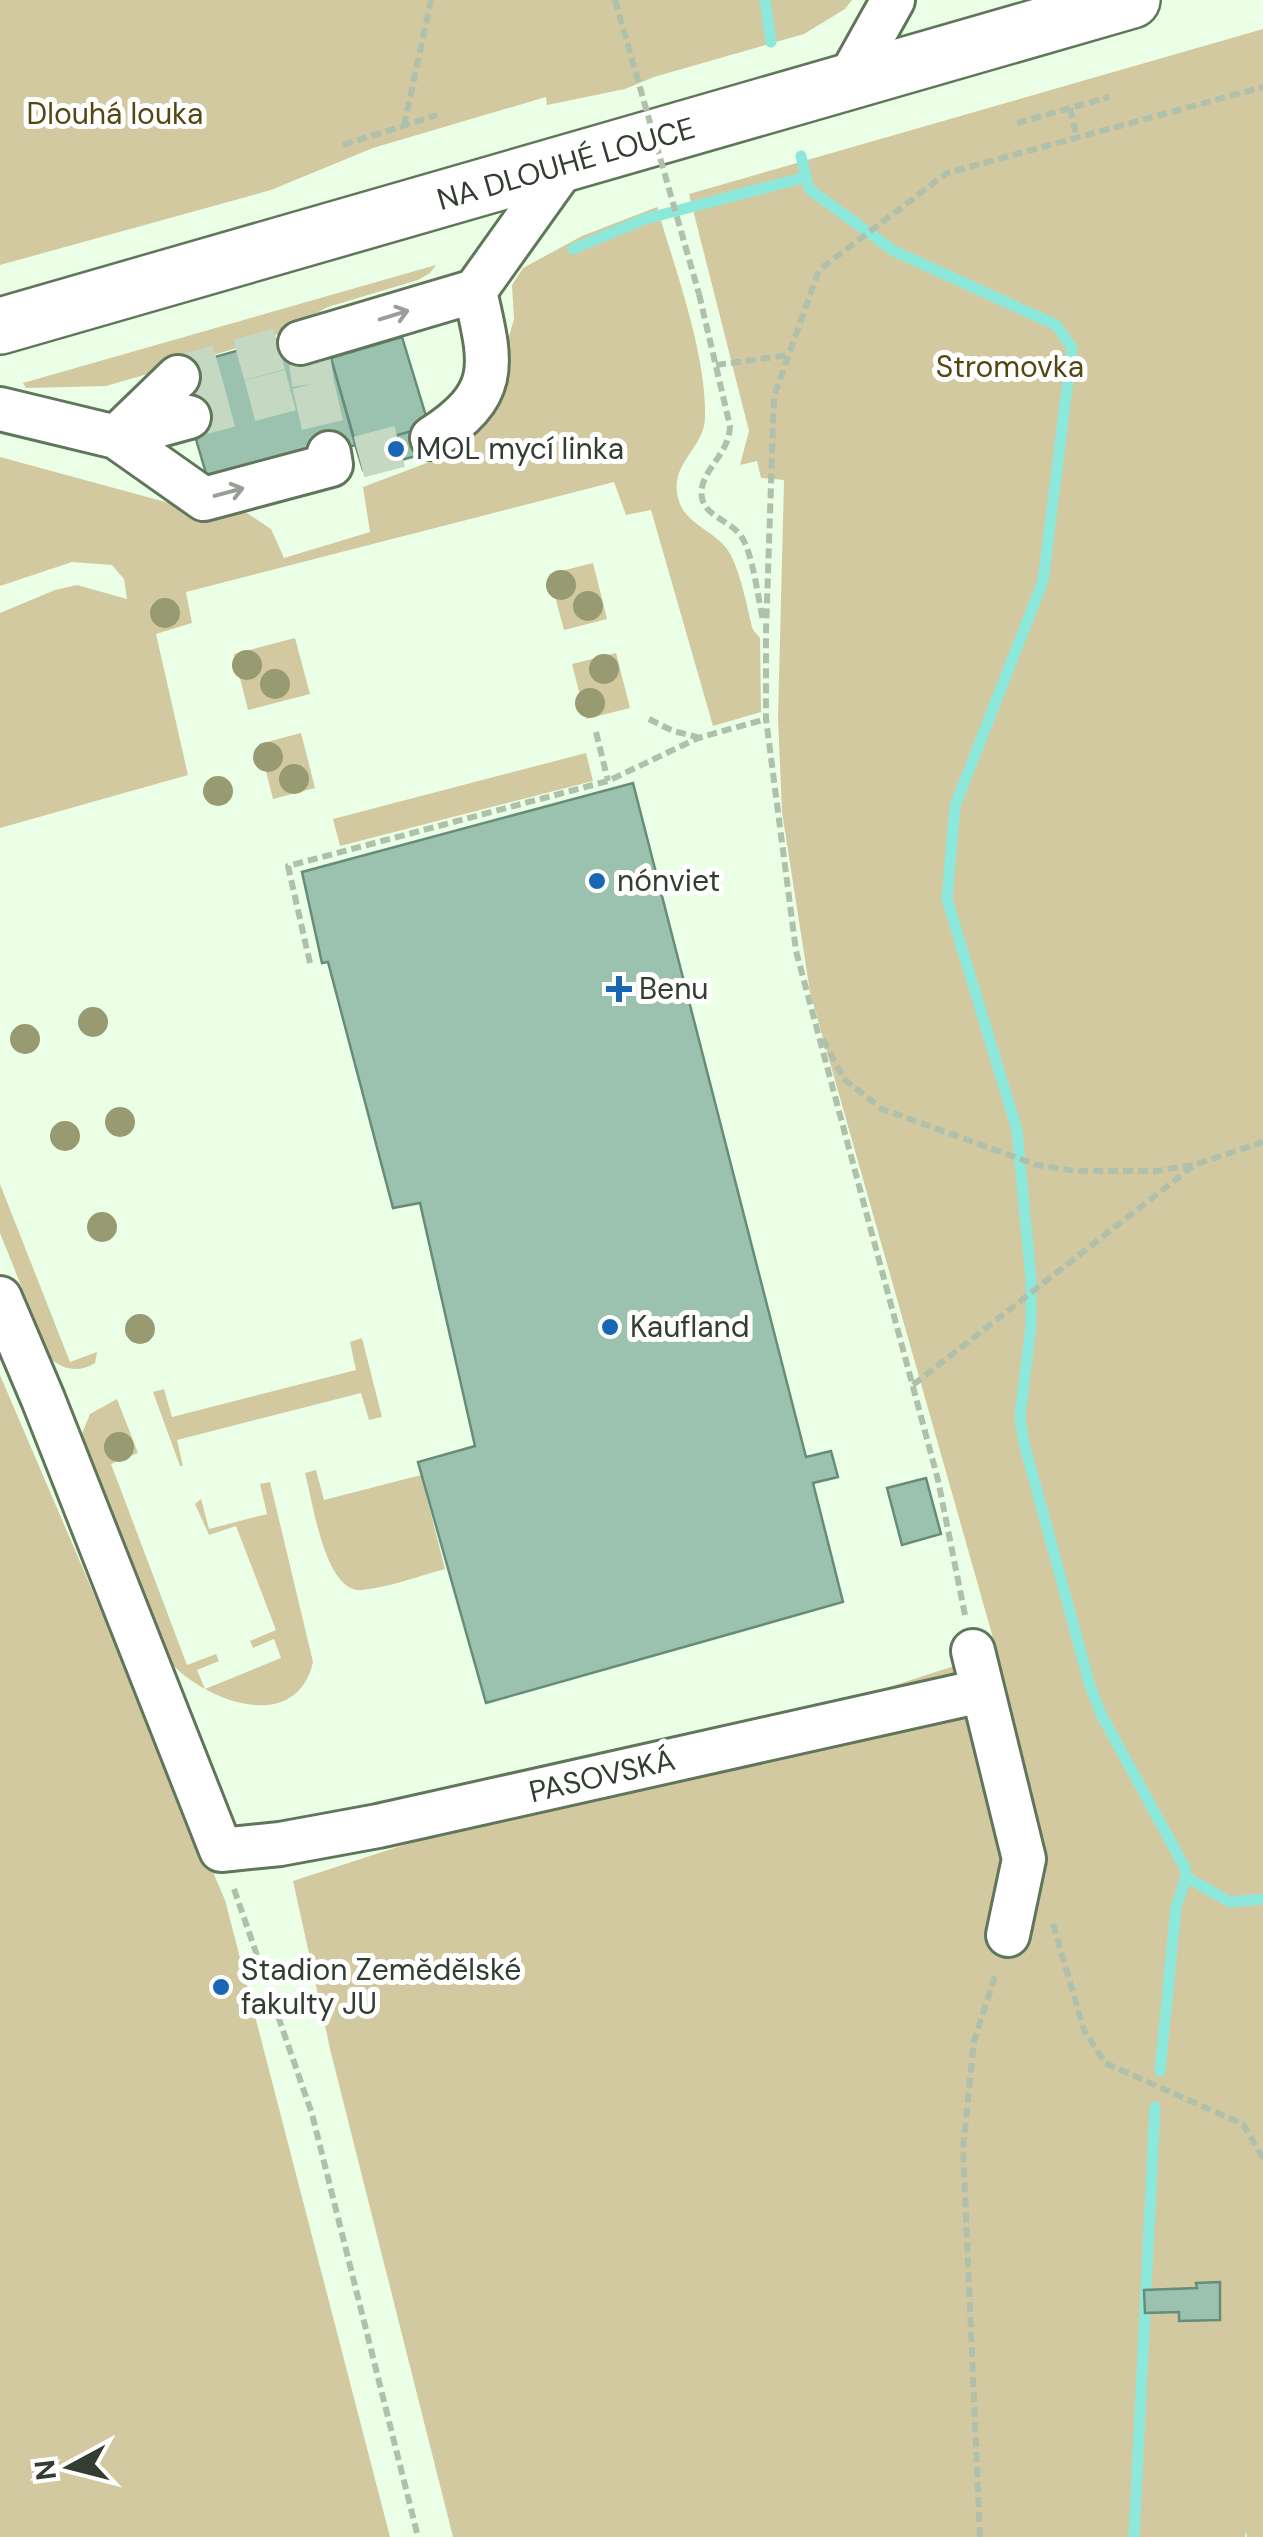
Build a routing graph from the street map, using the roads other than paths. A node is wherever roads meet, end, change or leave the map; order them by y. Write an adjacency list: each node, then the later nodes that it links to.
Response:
1 (1132, 0): 3 (main road, NA DLOUHÉ LOUCE)
2 (897, 2): 3 (lane)
3 (849, 80): 4 (main road, NA DLOUHÉ LOUCE)
4 (565, 164): 5 (lane); 6 (main road, NA DLOUHÉ LOUCE)
5 (475, 291): 7 (lane, one-way to 5); 11 (lane)
6 (0, 326)
7 (305, 349)
8 (184, 397): 10 (lane)
9 (0, 409): 10 (lane)
10 (116, 438): 12 (lane, one-way to 12)
11 (432, 438)
12 (340, 458)
13 (0, 1298): 14 (lane, PASOVSKÁ)
14 (1008, 1935)

